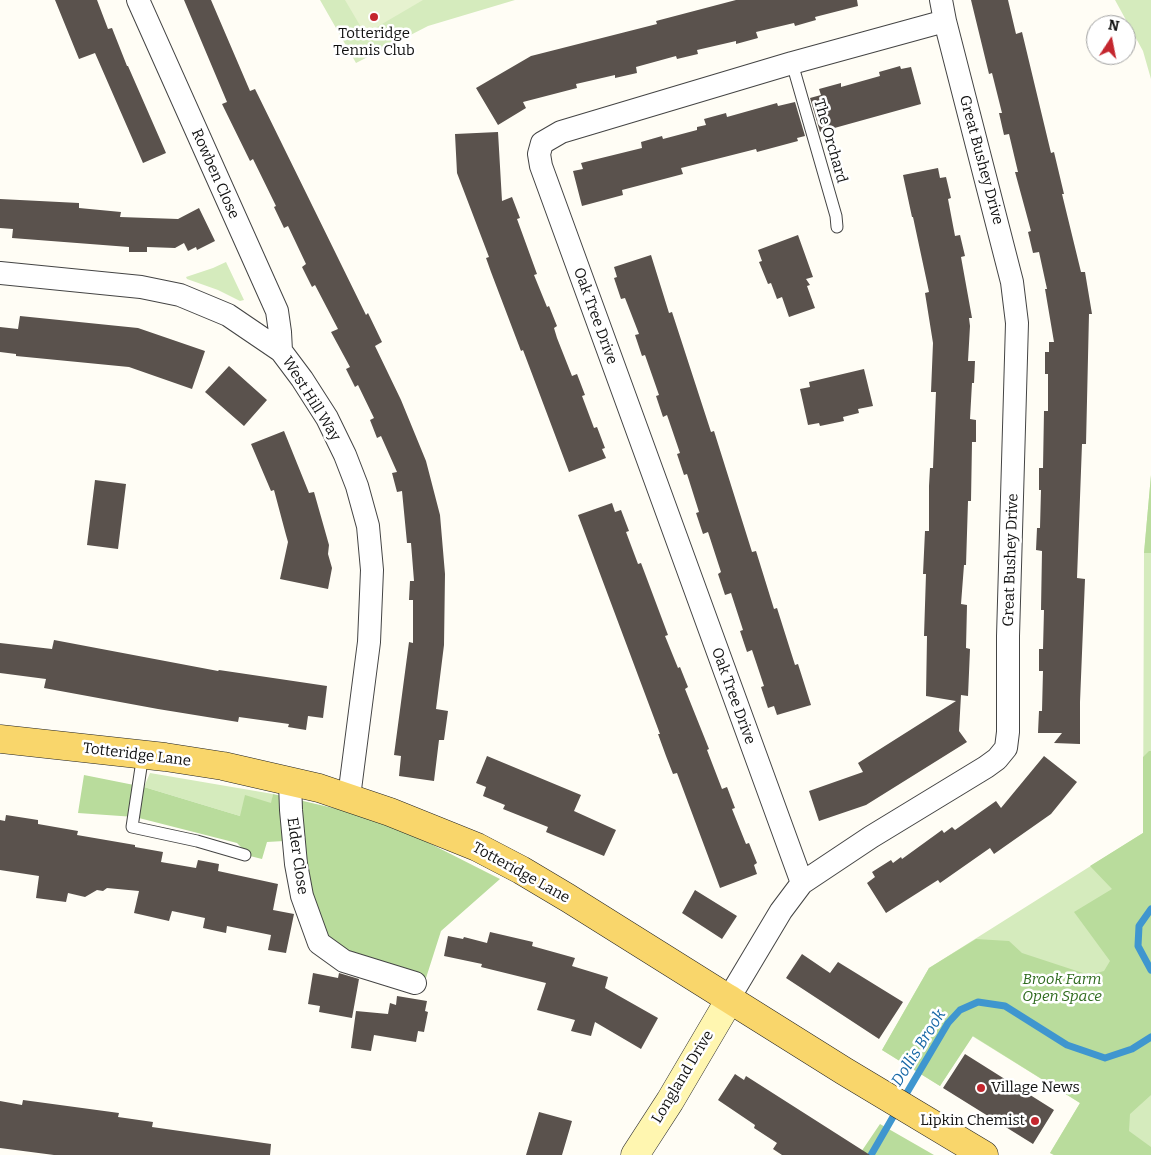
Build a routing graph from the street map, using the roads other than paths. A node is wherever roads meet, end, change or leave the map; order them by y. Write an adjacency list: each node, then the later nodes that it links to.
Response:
1 (138, 0): 6 (street, Rowben Close)
2 (943, 10): 3 (street, Oak Tree Drive); 12 (street, Great Bushey Drive)
3 (792, 63): 4 (lane, The Orchard); 12 (street, Oak Tree Drive)
4 (837, 227)
5 (0, 274): 6 (street, West Hill Way)
6 (281, 351): 10 (street, West Hill Way)
7 (0, 740): 8 (main road, Totteridge Lane)
8 (143, 754): 9 (main road, Totteridge Lane); 11 (lane)
9 (290, 782): 10 (main road, Totteridge Lane); 13 (street, Elder Close)
10 (349, 797): 14 (main road, Totteridge Lane)
11 (245, 856)
12 (802, 883): 14 (street, Great Bushey Drive)
13 (415, 983)
14 (729, 999): 15 (street, Longland Drive); 16 (main road, Totteridge Lane)
15 (635, 1155)
16 (984, 1155)

